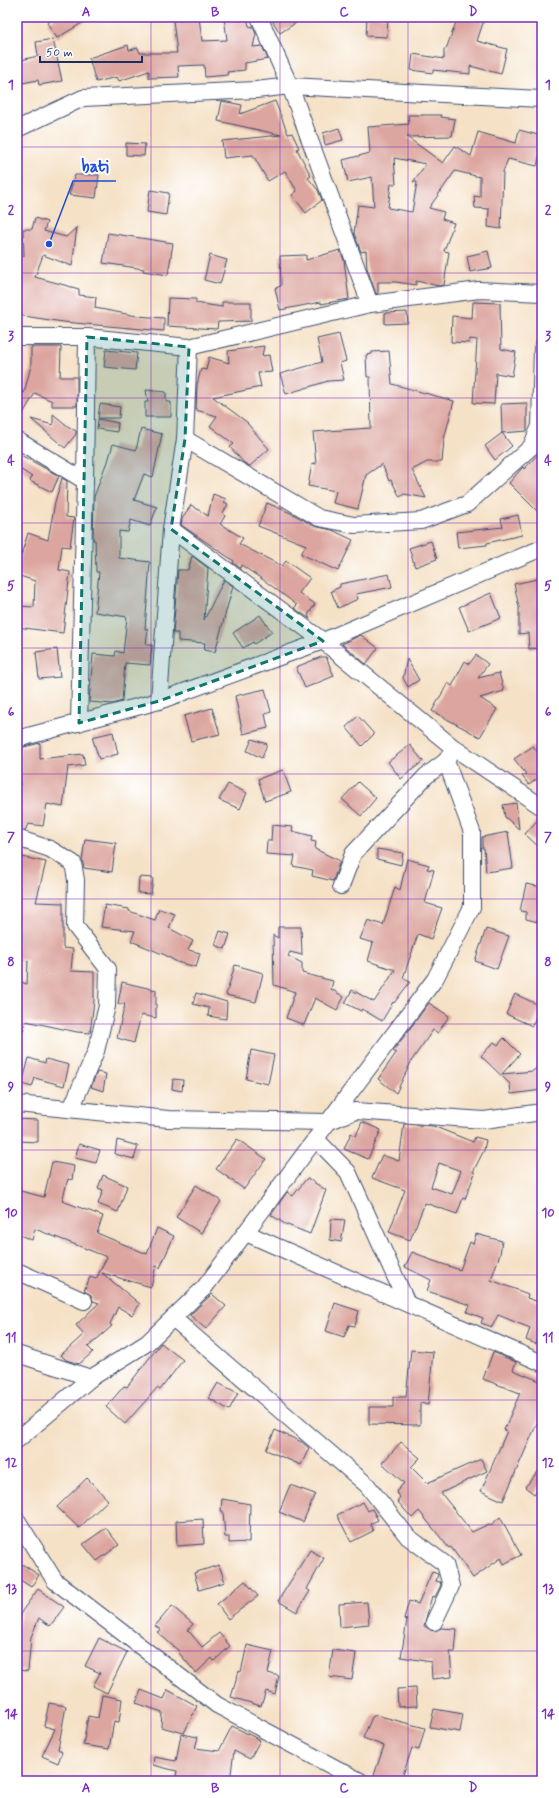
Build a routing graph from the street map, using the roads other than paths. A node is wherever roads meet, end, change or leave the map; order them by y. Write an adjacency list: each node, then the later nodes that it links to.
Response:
1 (259, 17): 2 (street)
2 (290, 86): 3 (street); 4 (street); 6 (street)
3 (541, 98)
4 (17, 129)
5 (542, 293): 6 (street)
6 (370, 304): 9 (street)
7 (17, 336): 8 (street)
8 (87, 337): 9 (street); 13 (street)
9 (188, 347): 11 (street)
10 (542, 348): 11 (street)
11 (185, 439): 14 (street)
12 (17, 440): 13 (street)
13 (85, 481): 18 (street)
14 (171, 529): 16 (street); 17 (street)
15 (542, 548): 16 (street)
16 (323, 641): 17 (street); 20 (street)
17 (159, 701): 18 (street)
18 (79, 724): 19 (street)
19 (17, 739)
20 (450, 755): 21 (street); 23 (street); 27 (street)
21 (542, 807)
22 (17, 838): 25 (street)
23 (341, 886)
24 (17, 1104): 25 (street)
25 (71, 1110): 27 (street)
26 (542, 1112): 27 (street)
27 (327, 1122): 28 (street)
28 (316, 1139): 29 (street); 32 (street)
29 (246, 1233): 32 (street); 33 (street)
30 (17, 1271): 31 (street)
31 (84, 1301)
32 (407, 1303): 35 (street)
33 (173, 1318): 36 (street); 39 (street)
34 (17, 1354): 36 (street)
35 (542, 1362)
36 (91, 1378): 37 (street)
37 (17, 1440)
38 (17, 1520): 40 (street)
39 (434, 1622)
40 (360, 1781)

